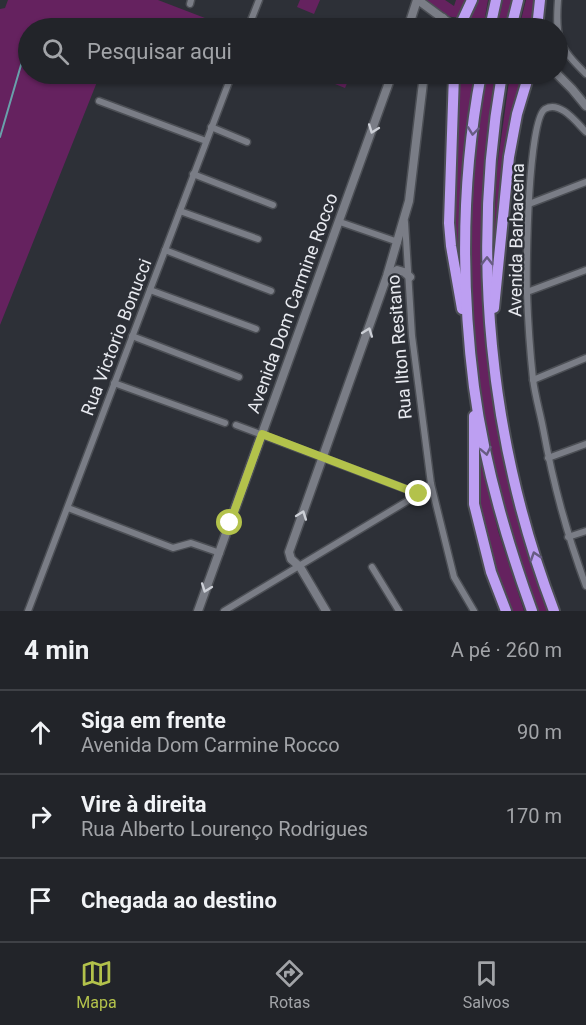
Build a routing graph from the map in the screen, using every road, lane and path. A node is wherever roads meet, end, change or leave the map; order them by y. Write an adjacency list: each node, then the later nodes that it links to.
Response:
1 (259, 0): 8 (street)
2 (418, 0): 9 (street); 10 (street)
3 (472, 0): 11 (highway)
4 (496, 0): 12 (highway)
5 (518, 0): 13 (highway)
6 (540, 0): 14 (highway)
7 (558, 0): 15 (street)
8 (252, 18)
9 (412, 18)
10 (442, 18)
11 (462, 18)
12 (492, 18)
13 (514, 18)
14 (538, 18)
15 (557, 18)
16 (568, 55): 17 (street)
17 (586, 74)
18 (228, 84): 30 (street, Rua Victorio Bonucci)
19 (389, 84): 40 (street, Avenida Dom Carmine Rocco, one-way to 40)
20 (423, 84): 39 (street, Rua Ilton Resitano)
21 (454, 84): 52 (highway)
22 (480, 84): 52 (highway, one-way to 52)
23 (501, 84): 54 (highway, one-way to 23)
24 (526, 84): 54 (highway)
25 (567, 84): 26 (street)
26 (572, 89): 27 (street); 29 (street)
27 (586, 96)
28 (99, 101): 32 (street)
29 (586, 106)
30 (211, 127): 32 (street, Rua Victorio Bonucci); 33 (street)
31 (586, 132): 36 (street, Avenida Barbacena)
32 (206, 141): 34 (street, Rua Victorio Bonucci)
33 (248, 142)
34 (194, 174): 37 (street); 38 (street, Rua Victorio Bonucci)
35 (586, 182): 36 (street)
36 (529, 204): 49 (street, Avenida Barbacena)
37 (273, 205)
38 (180, 211): 41 (street); 43 (street, Rua Victorio Bonucci)
39 (405, 221): 42 (street); 46 (street, Rua Ilton Resitano)
40 (339, 222): 42 (street); 61 (street, Avenida Dom Carmine Rocco)
41 (258, 239)
42 (398, 242): 45 (street)
43 (165, 250): 47 (street, Rua Victorio Bonucci); 48 (street)
44 (586, 270): 49 (street)
45 (387, 276): 46 (street); 63 (street, one-way to 45)
46 (410, 277): 65 (street, Rua Ilton Resitano)
47 (150, 290): 50 (street); 51 (street, Rua Victorio Bonucci)
48 (272, 291)
49 (527, 292): 56 (street, Avenida Barbacena)
50 (256, 329)
51 (132, 336): 55 (street); 57 (street, Rua Victorio Bonucci)
52 (470, 348): 58 (highway)
53 (586, 358): 56 (street)
54 (495, 362): 82 (highway, one-way to 54)
55 (239, 377)
56 (533, 380): 64 (street, Avenida Barbacena)
57 (114, 383): 59 (street); 67 (street, Rua Victorio Bonucci)
58 (474, 389): 80 (highway); 81 (highway, one-way to 81)
59 (225, 423)
60 (236, 425): 61 (street)
61 (262, 434): 63 (street); 70 (street, Avenida Dom Carmine Rocco)
62 (586, 444): 64 (street)
63 (324, 457): 66 (street); 71 (street, one-way to 63)
64 (549, 458): 69 (street, Avenida Barbacena)
65 (431, 484): 66 (street); 79 (street, Rua Ilton Resitano)
66 (419, 494): 71 (street)
67 (68, 508): 70 (street); 74 (street, Rua Victorio Bonucci)
68 (586, 531): 69 (street)
69 (568, 537): 73 (street, Avenida Barbacena)
70 (220, 553): 75 (street, Avenida Dom Carmine Rocco, one-way to 75)
71 (300, 567): 76 (street); 77 (street)
72 (372, 567): 78 (street)
73 (586, 586)
74 (28, 611)
75 (198, 611)
76 (224, 611)
77 (326, 611)
78 (399, 611)
79 (474, 611)
80 (506, 611)
81 (532, 611)
82 (554, 611)

